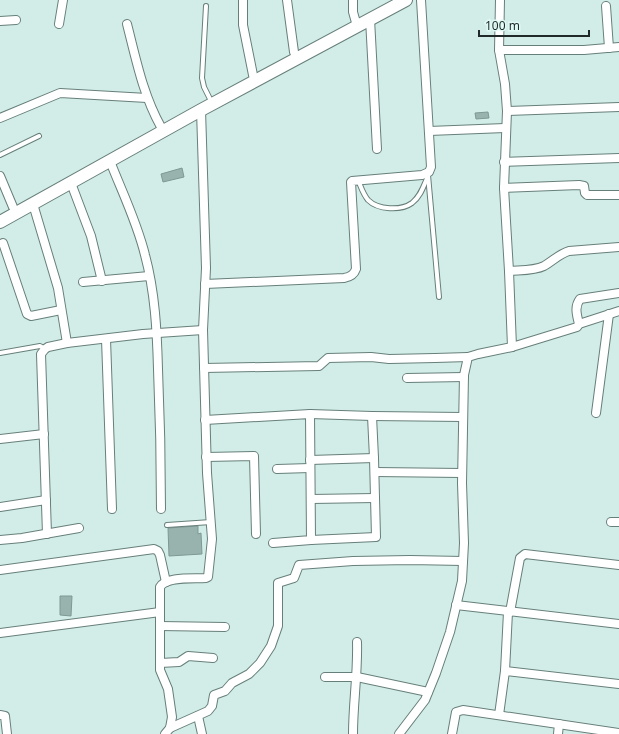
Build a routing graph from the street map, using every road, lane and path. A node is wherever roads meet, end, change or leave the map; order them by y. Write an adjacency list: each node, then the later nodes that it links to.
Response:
1 (62, 0): 15 (street)
2 (243, 0): 21 (street)
3 (287, 0): 20 (street)
4 (353, 0): 14 (street)
5 (388, 0): 14 (main road)
6 (406, 0): 11 (main road)
7 (421, 0): 30 (street)
8 (500, 0): 19 (street)
9 (206, 6): 23 (lane)
10 (606, 6): 18 (street)
11 (370, 19): 14 (main road); 32 (street)
12 (16, 20): 13 (street)
13 (0, 21)
14 (356, 22): 20 (main road); 25 (main road)
15 (59, 24)
16 (127, 24): 22 (street)
17 (619, 47): 18 (street)
18 (609, 48): 19 (street)
19 (500, 50): 26 (street)
20 (294, 52): 21 (main road)
21 (253, 75): 23 (main road)
22 (147, 98): 27 (street); 28 (street)
23 (210, 99): 28 (main road)
24 (619, 107): 26 (street)
25 (201, 110): 35 (main road); 53 (street)
26 (507, 111): 29 (street)
27 (0, 118)
28 (161, 126): 44 (main road)
29 (505, 128): 30 (street); 36 (street)
30 (429, 131): 37 (street)
31 (39, 136): 33 (lane)
32 (377, 150)
33 (0, 155)
34 (619, 158): 36 (street)
35 (110, 161): 40 (main road); 50 (street)
36 (504, 162): 41 (street)
37 (429, 173): 39 (street); 39 (lane); 55 (lane)
38 (0, 176): 44 (street)
39 (358, 179): 53 (street)
40 (71, 183): 43 (main road); 51 (street)
41 (504, 188): 42 (street); 49 (street)
42 (619, 195)
43 (33, 204): 46 (main road); 56 (street)
44 (13, 207): 45 (main road)
45 (0, 214)
46 (0, 222)
47 (4, 243): 56 (street)
48 (619, 247): 49 (street)
49 (509, 271): 64 (street)
50 (149, 276): 51 (street); 61 (street)
51 (102, 281): 52 (street)
52 (83, 282)
53 (205, 284): 60 (street)
54 (619, 292): 59 (street)
55 (438, 296)
56 (61, 310): 63 (street)
57 (619, 311): 58 (street)
58 (608, 314): 59 (street); 71 (street)
59 (580, 324): 64 (street)
60 (203, 330): 61 (street); 68 (street)
61 (157, 333): 62 (street); 89 (street)
62 (106, 339): 63 (street); 88 (street)
63 (67, 343): 65 (street)
64 (512, 347): 67 (street)
65 (44, 349): 66 (lane); 76 (street)
66 (0, 353)
67 (468, 357): 68 (street); 69 (street)
68 (204, 368): 75 (street)
69 (464, 377): 70 (street); 74 (street)
70 (407, 378)
71 (596, 413)
72 (310, 414): 73 (street); 75 (street); 80 (street)
73 (372, 416): 74 (street); 79 (street)
74 (464, 417): 83 (street)
75 (205, 420): 78 (street)
76 (44, 434): 77 (street); 86 (street)
77 (0, 439)
78 (206, 457): 90 (street); 94 (street)
79 (374, 458): 80 (street); 82 (street)
80 (310, 464): 81 (street); 85 (street)
81 (277, 469)
82 (375, 472): 83 (street); 84 (street)
83 (462, 473): 98 (street)
84 (375, 498): 85 (street); 96 (street)
85 (310, 499): 96 (street)
86 (46, 500): 87 (street); 93 (street)
87 (0, 507)
88 (112, 509)
89 (162, 509)
90 (211, 522): 91 (lane); 101 (street)
91 (167, 525)
92 (79, 528): 93 (street)
93 (47, 534): 95 (street)
94 (256, 534)
95 (0, 540)
96 (311, 540): 97 (street)
97 (273, 543)
98 (463, 561): 102 (street); 119 (street)
99 (619, 565): 104 (street)
100 (0, 570): 101 (street)
101 (166, 582): 103 (street)
102 (456, 605): 104 (street); 116 (street)
103 (160, 612): 106 (street); 108 (street)
104 (509, 612): 105 (street); 112 (street)
105 (619, 624)
106 (160, 626): 107 (street); 111 (street)
107 (225, 626)
108 (0, 633)
109 (357, 642): 114 (street)
110 (213, 658): 111 (street)
111 (160, 663): 121 (street)
112 (505, 671): 115 (street); 118 (street)
113 (325, 677): 114 (street)
114 (357, 677): 116 (street); 125 (street)
115 (619, 684)
116 (428, 692): 126 (street)
117 (0, 715): 123 (street)
118 (499, 715): 120 (street); 127 (street)
119 (198, 716): 121 (street); 124 (street)
120 (559, 724): 122 (street); 128 (street)
121 (168, 731)
122 (614, 733)
123 (7, 734)
124 (202, 734)
125 (353, 734)
126 (399, 734)
127 (452, 734)
128 (558, 734)

